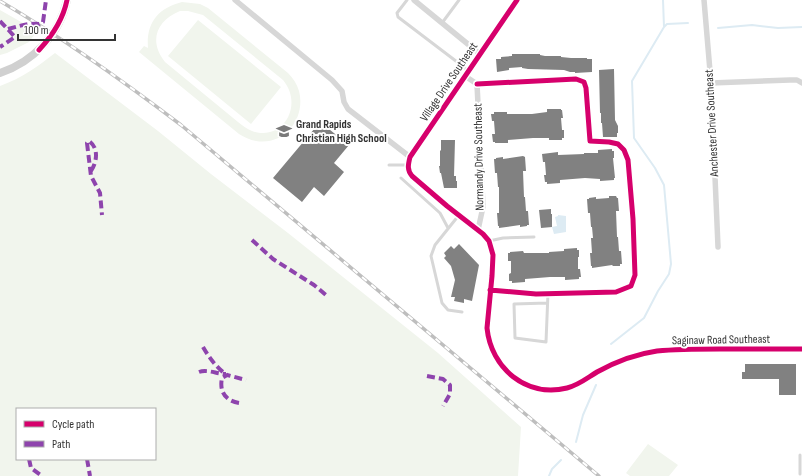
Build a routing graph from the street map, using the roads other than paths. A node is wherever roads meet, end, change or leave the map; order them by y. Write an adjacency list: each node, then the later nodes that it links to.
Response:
1 (67, 0): 11 (main road)
2 (235, 0): 16 (street)
3 (407, 0): 10 (lane)
4 (414, 0): 8 (street)
5 (459, 0): 8 (lane)
6 (517, 0): 9 (street, Village Drive Southeast)
7 (704, 0): 13 (street, Anchester Drive Southeast)
8 (442, 23): 9 (street)
9 (480, 54): 10 (street, Village Drive Southeast)
10 (469, 71): 12 (street, Village Drive Southeast)
11 (0, 73)
12 (465, 76): 15 (street); 16 (street, Village Drive Southeast)
13 (711, 83): 14 (street); 25 (street, Anchester Drive Southeast)
14 (802, 83)
15 (477, 84): 22 (street, Normandy Drive Southeast); 27 (street)
16 (410, 157): 18 (street, Village Drive Southeast)
17 (389, 165): 18 (lane)
18 (408, 165): 20 (street)
19 (401, 178): 21 (lane)
20 (459, 215): 21 (lane); 22 (street)
21 (448, 228): 29 (lane)
22 (478, 230): 24 (street)
23 (534, 237): 24 (lane)
24 (489, 241): 26 (street, Saginaw Road Southeast)
25 (718, 247)
26 (490, 290): 27 (street); 30 (street, Saginaw Road Southeast)
27 (548, 294): 28 (lane)
28 (548, 303): 28 (lane)
29 (462, 312)
30 (802, 349)
31 (800, 455): 32 (lane)
32 (800, 474)

